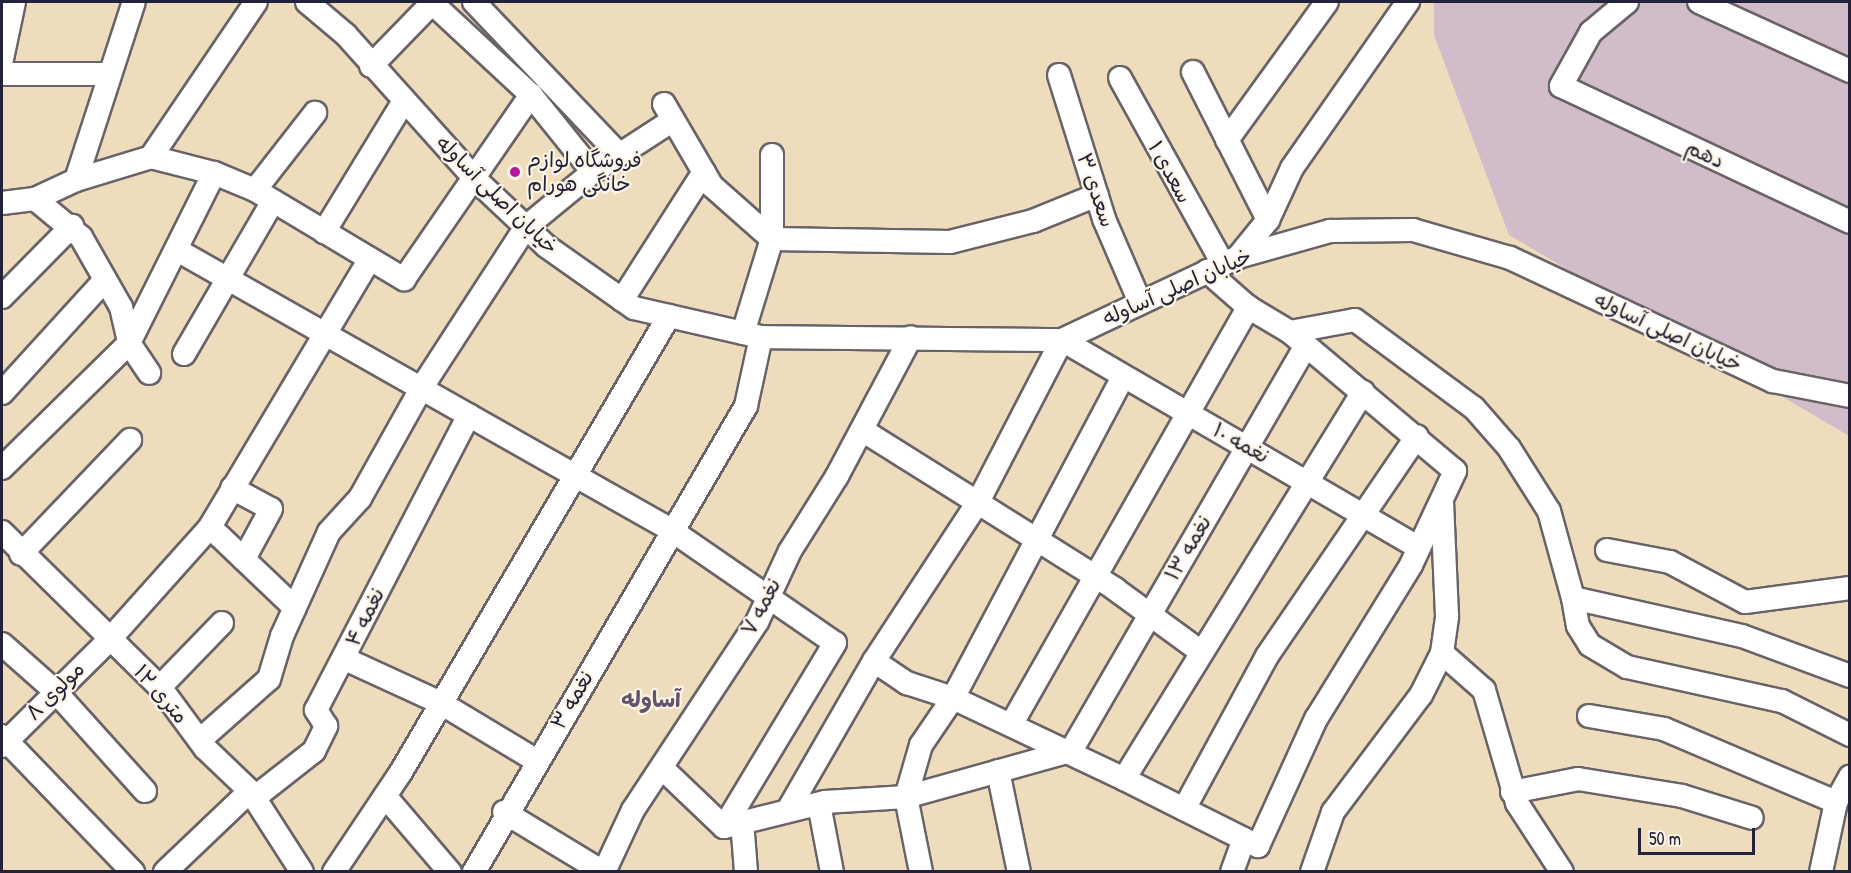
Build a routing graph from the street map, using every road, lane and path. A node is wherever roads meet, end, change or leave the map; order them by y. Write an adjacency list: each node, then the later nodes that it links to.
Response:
1 (14, 2): 11 (street)
2 (134, 2): 16 (street)
3 (256, 2): 25 (street)
4 (307, 2): 12 (street, خیابان اصلی آساوله)
5 (432, 2): 12 (street); 19 (street)
6 (474, 2): 23 (street)
7 (1327, 2): 22 (street)
8 (1408, 2): 35 (street)
9 (1627, 2): 36 (street, دهم)
10 (1699, 2): 13 (street)
11 (2, 59)
12 (371, 66): 20 (street, خیابان اصلی آساوله)
13 (1850, 70)
14 (1193, 72): 22 (street)
15 (2, 74): 16 (street)
16 (110, 74): 29 (street)
17 (1059, 75): 31 (street, سعدی ۳)
18 (1120, 78): 43 (street, سعدی ۱)
19 (531, 95): 26 (street); 30 (street)
20 (404, 101): 30 (street, خیابان اصلی آساوله); 39 (street)
21 (315, 113): 32 (street)
22 (1227, 140): 35 (street)
23 (619, 154): 26 (street); 27 (street)
24 (772, 155): 40 (street)
25 (151, 157): 28 (street); 29 (street)
26 (593, 172): 38 (street)
27 (704, 172): 40 (street); 47 (street)
28 (214, 173): 32 (street); 41 (street)
29 (76, 180): 33 (street)
30 (476, 180): 38 (street, خیابان اصلی آساوله); 42 (street)
31 (1096, 195): 40 (street); 48 (street, سعدی ۳)
32 (264, 196): 39 (street); 44 (street)
33 (35, 199): 34 (street); 37 (street)
34 (3, 205)
35 (1268, 220): 43 (street)
36 (1850, 222)
37 (72, 226): 45 (street); 46 (street)
38 (526, 227): 47 (street, خیابان اصلی آساوله); 60 (street)
39 (324, 232): 42 (street)
40 (772, 239): 52 (street)
41 (177, 250): 44 (street); 56 (street)
42 (370, 259): 51 (street, مولوی ۸)
43 (1222, 264): 48 (street, خیابان اصلی آساوله); 49 (street, سعدی ۱); 63 (street, خیابان اصلی آساوله)
44 (228, 279): 51 (street); 57 (street)
45 (105, 280): 56 (street); 62 (street)
46 (2, 297)
47 (622, 300): 50 (street, خیابان اصلی آساوله)
48 (1140, 302): 55 (street, خیابان اصلی آساوله)
49 (1248, 307): 54 (street, سعدی ۱); 64 (street)
50 (669, 316): 52 (street, خیابان اصلی آساوله); 71 (street)
51 (325, 335): 60 (street); 73 (street, مولوی ۸)
52 (752, 335): 53 (street, خیابان اصلی آساوله); 78 (street)
53 (911, 337): 55 (street, خیابان اصلی آساوله); 66 (street, نغمه ۷)
54 (1298, 339): 61 (street, سعدی ۱); 69 (street, نغمه ۱۳); 88 (street)
55 (1062, 340): 59 (street, نغمه ۱۰); 75 (street)
56 (129, 343): 58 (street); 70 (street)
57 (184, 354)
58 (149, 373)
59 (1123, 377): 64 (street, نغمه ۱۰); 80 (street)
60 (422, 387): 65 (street); 89 (street)
61 (1363, 392): 67 (street, سعدی ۱); 72 (street)
62 (2, 393)
63 (1850, 396)
64 (1187, 413): 69 (street, نغمه ۱۰); 85 (street)
65 (469, 415): 71 (street); 96 (street, نغمه ۴)
66 (862, 430): 75 (street); 87 (street, نغمه ۷)
67 (1417, 436): 74 (street, سعدی ۱); 76 (street)
68 (130, 440): 83 (street)
69 (1246, 446): 72 (street, نغمه ۱۰); 90 (street, نغمه ۱۳)
70 (2, 468)
71 (574, 475): 78 (street); 102 (street)
72 (1310, 481): 76 (street, نغمه ۱۰); 94 (street)
73 (232, 488): 77 (street, مولوی ۸); 84 (street)
74 (1442, 499): 81 (street); 95 (street)
75 (978, 502): 80 (street); 97 (street)
76 (1366, 513): 81 (street, نغمه ۱۰); 121 (street)
77 (210, 527): 84 (street); 92 (street, مولوی ۸)
78 (672, 530): 87 (street); 109 (street, نغمه ۳)
79 (2, 532): 83 (street, ۱۲ متری)
80 (1035, 540): 85 (street); 101 (street)
81 (1419, 548): 126 (street)
82 (1607, 550): 86 (street)
83 (21, 554): 92 (street, ۱۲ متری)
84 (244, 559): 89 (street)
85 (1096, 577): 90 (street); 104 (street)
86 (1850, 588)
87 (766, 596): 110 (street, نغمه ۷); 125 (street)
88 (1573, 598): 98 (street); 105 (street)
89 (295, 608): 107 (street)
90 (1149, 614): 94 (street); 108 (street, نغمه ۱۳)
91 (222, 623): 99 (street)
92 (110, 639): 99 (street, ۱۲ متری); 100 (street, مولوی ۸)
93 (2, 644): 100 (street)
94 (1201, 652): 113 (street)
95 (1442, 652): 115 (street); 139 (street)
96 (345, 659): 102 (street); 116 (street, نغمه ۴)
97 (874, 661): 101 (street); 122 (street)
98 (1850, 676)
99 (160, 687): 107 (street, ۱۲ متری)
100 (54, 690): 106 (street, مولوی ۸); 114 (street)
101 (953, 698): 104 (street); 118 (street)
102 (439, 702): 109 (street); 117 (street)
103 (1589, 716): 119 (street)
104 (1011, 725): 108 (street)
105 (1850, 735)
106 (3, 741): 128 (street)
107 (200, 741): 116 (street, ۱۲ متری)
108 (1071, 751): 111 (street); 113 (street)
109 (537, 761): 123 (street, نغمه ۳)
110 (663, 769): 125 (street); 133 (street, نغمه ۷)
111 (998, 771): 118 (street); 137 (street)
112 (1850, 777): 119 (street)
113 (1124, 779): 121 (street)
114 (144, 791)
115 (1512, 792): 124 (street); 140 (street)
116 (252, 795): 127 (street, ۱۲ متری); 129 (street)
117 (385, 796): 130 (street); 131 (street)
118 (906, 797): 120 (street); 136 (street)
119 (1836, 802): 141 (street)
120 (819, 804): 122 (street); 135 (street)
121 (1184, 809): 126 (street)
122 (788, 810): 125 (street)
123 (504, 812): 132 (street, نغمه ۳); 133 (street)
124 (1752, 818)
125 (733, 824): 134 (street)
126 (1244, 839): 138 (street)
127 (301, 871)
128 (133, 872)
129 (165, 872)
130 (334, 872)
131 (450, 872)
132 (474, 872)
133 (603, 872)
134 (746, 872)
135 (832, 872)
136 (921, 872)
137 (1019, 872)
138 (1232, 872)
139 (1312, 872)
140 (1562, 872)
141 (1821, 872)

